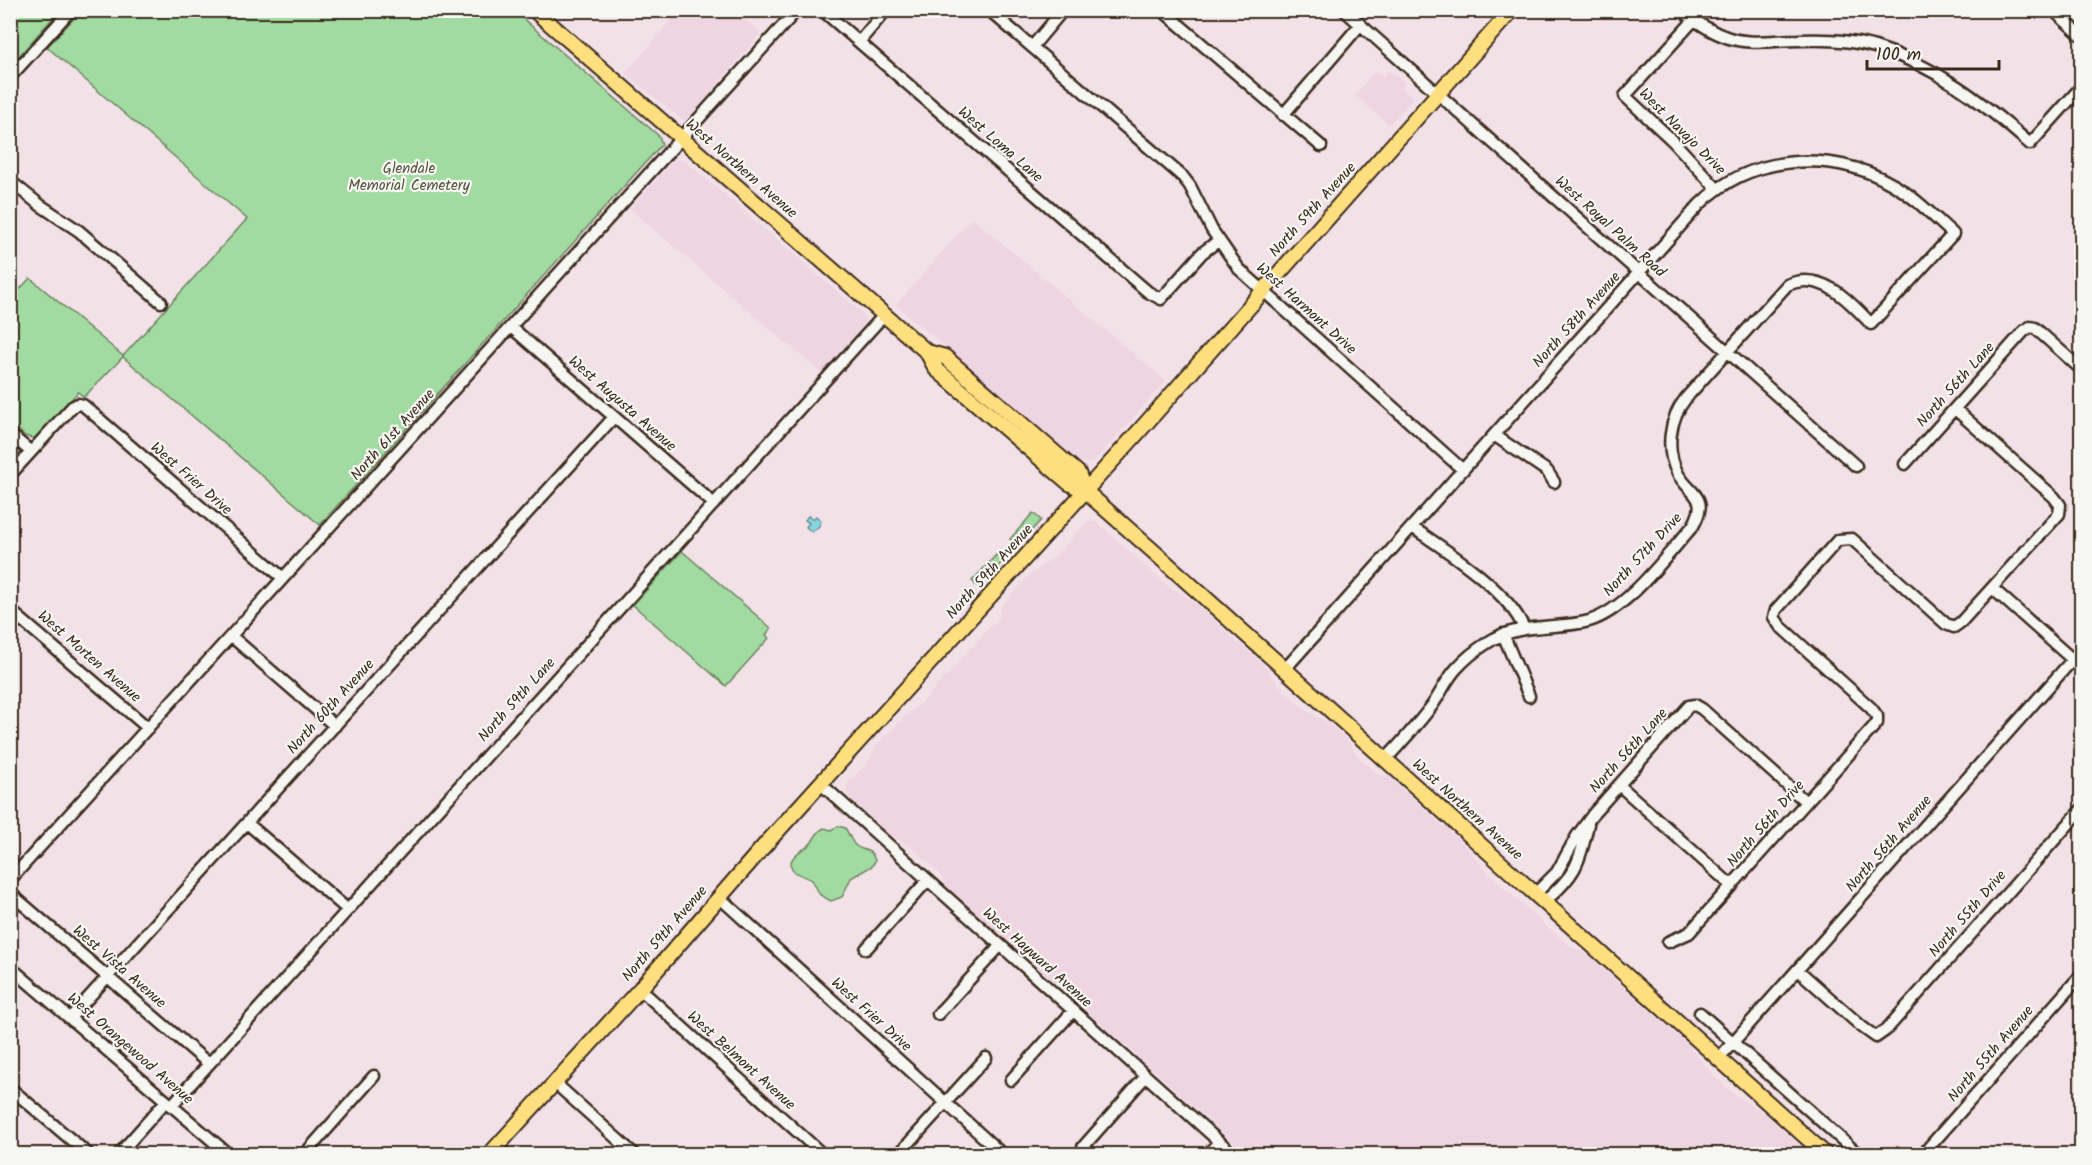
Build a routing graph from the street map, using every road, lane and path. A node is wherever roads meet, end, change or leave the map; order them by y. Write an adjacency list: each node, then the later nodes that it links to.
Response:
1 (71, 10): 19 (street)
2 (534, 10): 23 (main road, West Northern Avenue)
3 (797, 10): 23 (street, North 61st Avenue)
4 (822, 10): 17 (street, West Loma Lane)
5 (886, 10): 17 (street)
6 (989, 10): 18 (street, West Harmont Drive)
7 (1063, 10): 18 (street)
8 (1162, 10): 22 (street)
9 (1344, 10): 15 (street, West Royal Palm Road)
10 (1512, 10): 21 (main road, North 59th Avenue)
11 (1682, 10): 14 (street)
12 (1703, 10): 14 (street)
13 (2053, 10): 16 (street)
14 (1694, 20): 20 (street); 26 (street, West Navajo Drive)
15 (1360, 25): 21 (street, West Royal Palm Road); 22 (street)
16 (2082, 36)
17 (859, 42): 27 (street, West Loma Lane)
18 (1032, 46): 27 (street, West Harmont Drive)
19 (10, 77)
20 (2082, 86)
21 (1439, 93): 28 (street, West Royal Palm Road); 30 (main road, North 59th Avenue)
22 (1283, 115): 24 (street)
23 (682, 139): 32 (main road, West Northern Avenue); 33 (street, North 61st Avenue)
24 (1321, 146)
25 (10, 181): 31 (street)
26 (1718, 189): 28 (street, North 58th Avenue); 29 (street, North 58th Avenue)
27 (1218, 241): 30 (street, West Harmont Drive)
28 (1639, 273): 34 (street, West Royal Palm Road); 39 (street, North 58th Avenue)
29 (1787, 285): 34 (street, North 57th Drive)
30 (1263, 291): 43 (street, West Harmont Drive); 46 (main road, North 59th Avenue)
31 (161, 302)
32 (884, 315): 46 (main road, West Northern Avenue); 47 (street, North 59th Lane)
33 (510, 327): 37 (street, West Augusta Avenue); 49 (street, North 61st Avenue)
34 (1727, 352): 42 (street, West Royal Palm Road); 52 (street, North 57th Drive)
35 (2082, 370): 36 (street, North 56th Lane)
36 (1955, 409): 41 (street, North 56th Lane); 50 (street)
37 (614, 417): 47 (street, West Augusta Avenue); 60 (street, North 60th Avenue)
38 (10, 434): 40 (street)
39 (1494, 435): 43 (street, North 58th Avenue); 45 (street)
40 (31, 452): 44 (street); 49 (street, West Frier Drive)
41 (1905, 464)
42 (1856, 466)
43 (1463, 470): 48 (street, North 58th Avenue)
44 (10, 475)
45 (1554, 482)
46 (1085, 491): 57 (main road, West Northern Avenue); 63 (main road, North 59th Avenue)
47 (714, 504): 74 (street, North 59th Lane)
48 (1412, 527): 52 (street); 57 (street, North 58th Avenue)
49 (283, 578): 54 (street, North 61st Avenue)
50 (1992, 588): 56 (street); 65 (street, North 56th Drive)
51 (10, 610): 61 (street, West Morten Avenue)
52 (1524, 628): 53 (street, North 57th Drive)
53 (1503, 634): 59 (street); 62 (street, North 57th Drive)
54 (231, 636): 60 (street); 61 (street, North 61st Avenue)
55 (2082, 649): 56 (street, North 56th Avenue)
56 (2072, 660): 58 (street); 79 (street, North 56th Avenue)
57 (1285, 669): 62 (main road, West Northern Avenue)
58 (2082, 669)
59 (1529, 696)
60 (335, 726): 67 (street, North 60th Avenue)
61 (148, 728): 68 (street, North 61st Avenue)
62 (1386, 759): 73 (main road, West Northern Avenue)
63 (821, 784): 69 (street, West Hayward Avenue); 72 (main road, North 59th Avenue)
64 (1619, 785): 65 (street, North 56th Lane); 70 (street); 73 (street, North 56th Lane)
65 (1806, 802): 70 (street, North 56th Drive)
66 (2082, 808): 79 (street, North 55th Drive)
67 (247, 823): 74 (street); 81 (street, North 60th Avenue)
68 (10, 880)
69 (928, 880): 76 (street, West Hayward Avenue); 77 (street)
70 (1732, 886): 75 (street, North 56th Drive)
71 (10, 893): 81 (street, West Vista Avenue)
72 (719, 897): 82 (main road, North 59th Avenue); 97 (street, West Frier Drive)
73 (1539, 898): 89 (main road, West Northern Avenue)
74 (348, 910): 90 (street, North 59th Lane)
75 (1668, 942)
76 (1000, 946): 83 (street, West Hayward Avenue); 85 (street)
77 (866, 949)
78 (10, 967): 86 (street, West Orangewood Avenue)
79 (1798, 970): 87 (street, North 56th Avenue)
80 (2082, 974): 113 (street, North 55th Avenue)
81 (107, 977): 86 (street, North 60th Avenue); 90 (street, West Vista Avenue)
82 (640, 990): 94 (main road, North 59th Avenue); 106 (street, West Belmont Avenue)
83 (1073, 1011): 92 (street, West Hayward Avenue); 93 (street)
84 (1700, 1013): 87 (street)
85 (938, 1014)
86 (71, 1017): 96 (street, West Orangewood Avenue)
87 (1733, 1042): 89 (street, North 56th Avenue); 112 (street)
88 (986, 1058): 97 (street)
89 (1719, 1058): 111 (main road, West Northern Avenue)
90 (209, 1064): 96 (street, North 59th Lane)
91 (374, 1076): 103 (street)
92 (1146, 1076): 98 (street, West Hayward Avenue); 99 (street)
93 (1011, 1080)
94 (555, 1083): 104 (main road, North 59th Avenue); 105 (street)
95 (10, 1088): 100 (street)
96 (168, 1103): 101 (street, North 59th Lane); 102 (street, West Orangewood Avenue)
97 (946, 1103): 107 (street); 108 (street, West Frier Drive)
98 (1220, 1142): 109 (street); 110 (street, West Hayward Avenue)
99 (1083, 1147)
100 (87, 1155)
101 (119, 1155)
102 (228, 1155)
103 (305, 1155)
104 (490, 1155)
105 (634, 1155)
106 (822, 1155)
107 (899, 1155)
108 (1002, 1155)
109 (1208, 1155)
110 (1233, 1155)
111 (1825, 1155)
112 (1858, 1155)
113 (1923, 1155)

